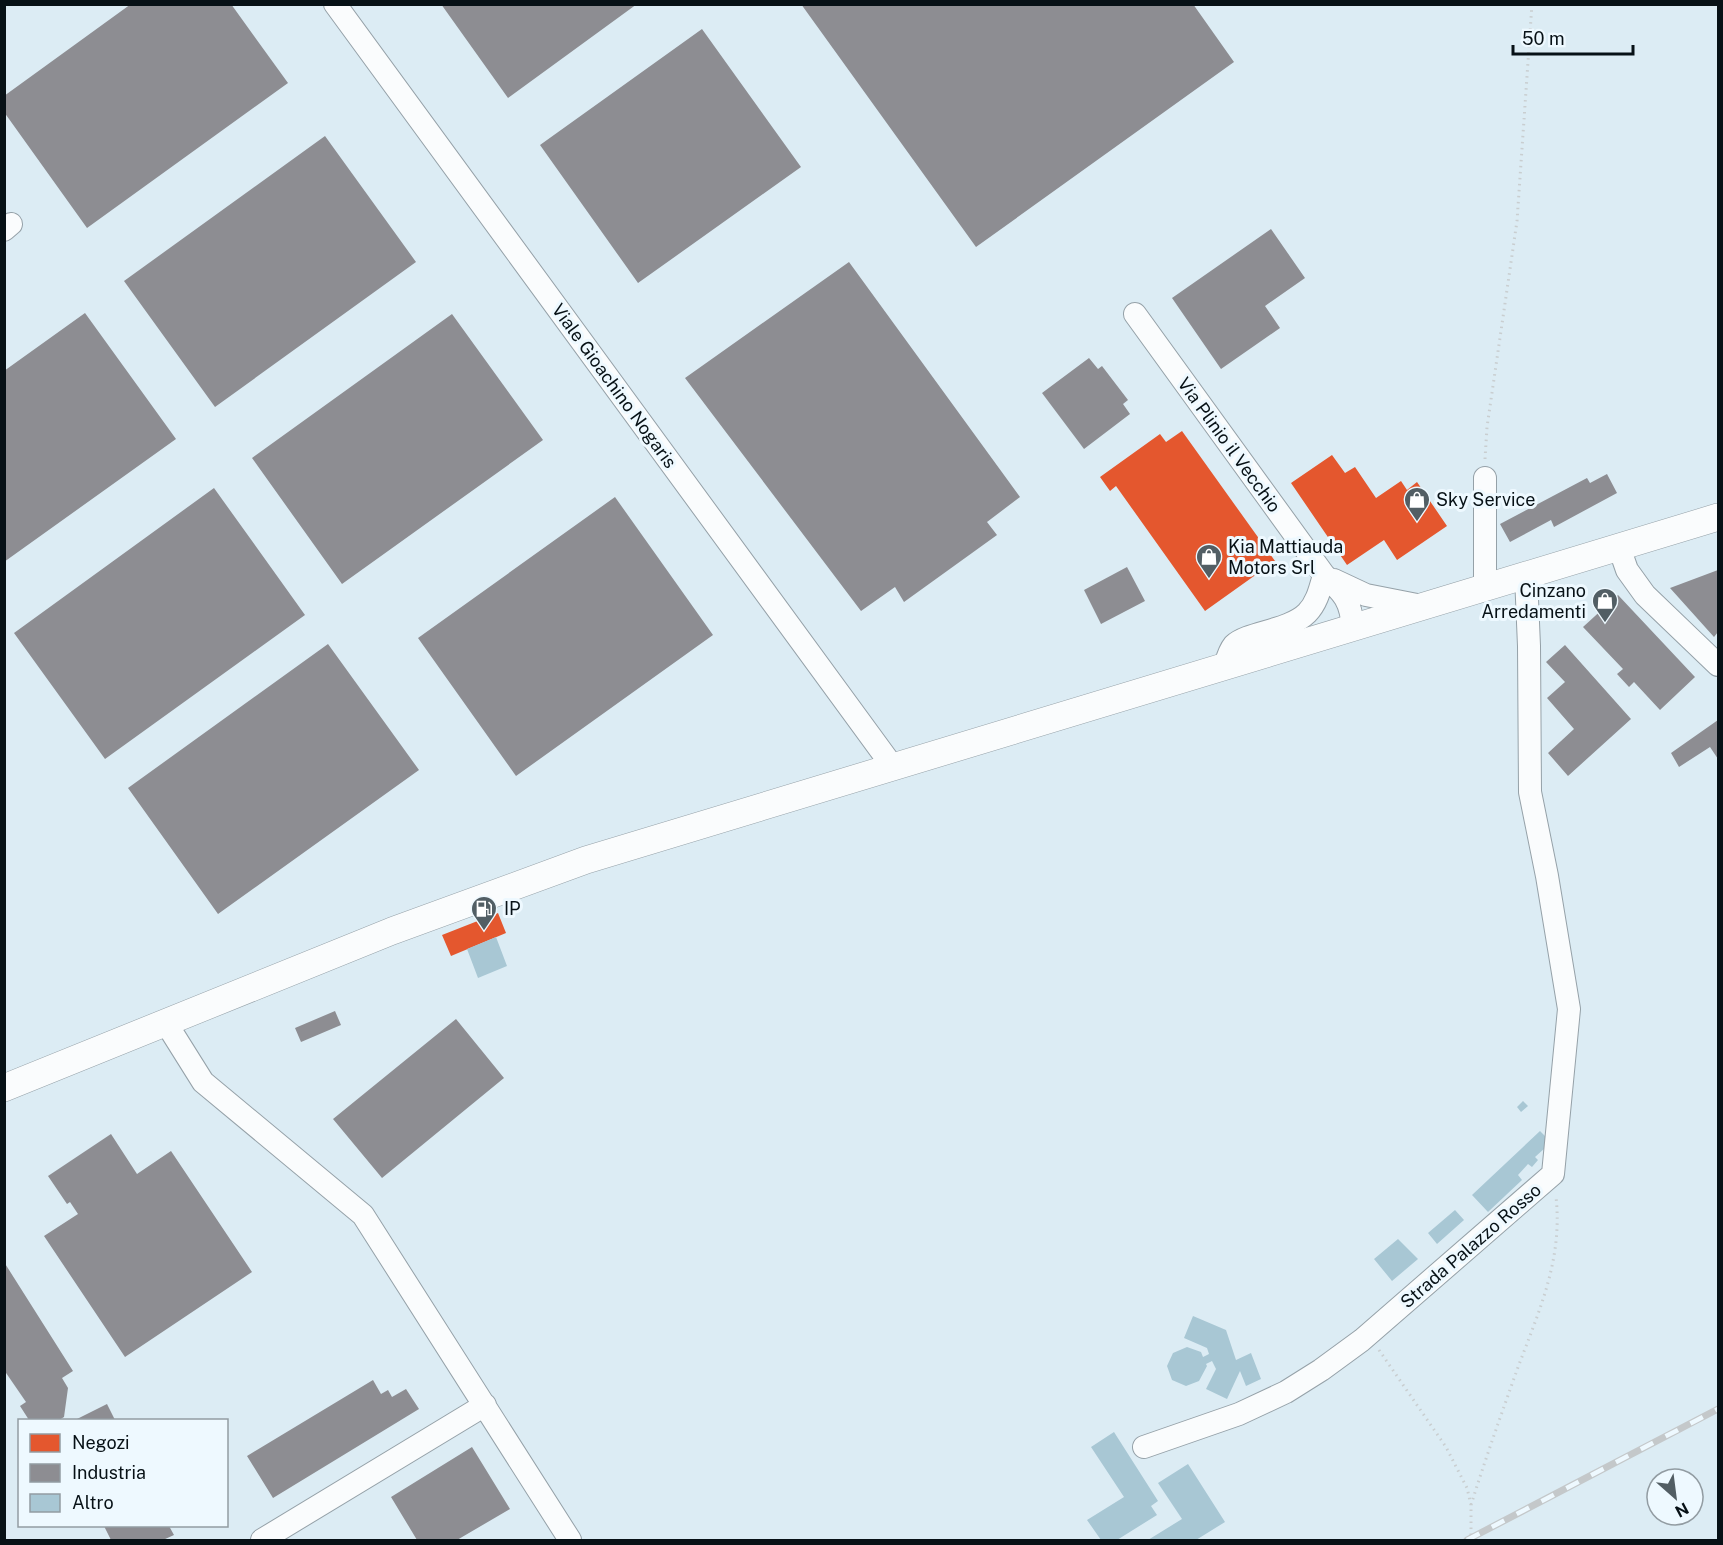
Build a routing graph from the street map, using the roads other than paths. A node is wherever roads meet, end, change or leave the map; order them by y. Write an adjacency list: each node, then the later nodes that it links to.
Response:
1 (335, 4): 13 (street, Viale Gioachino Nogaris)
2 (1135, 314): 6 (street, Via Plinio il Vecchio)
3 (1485, 478): 8 (street)
4 (1719, 517): 5 (main road)
5 (1619, 547): 7 (main road); 11 (street)
6 (1324, 575): 9 (street, Via Plinio il Vecchio); 10 (street, Via Plinio il Vecchio); 12 (street)
7 (1526, 576): 8 (main road); 17 (street, Strada Palazzo Rosso)
8 (1485, 589): 9 (main road)
9 (1423, 606): 10 (main road)
10 (1353, 628): 12 (main road)
11 (1719, 665)
12 (1225, 666): 13 (main road)
13 (893, 767): 14 (main road)
14 (166, 1023): 15 (main road); 16 (street)
15 (4, 1088)
16 (485, 1405): 18 (street); 19 (street)
17 (1144, 1447)
18 (262, 1540)
19 (570, 1540)

